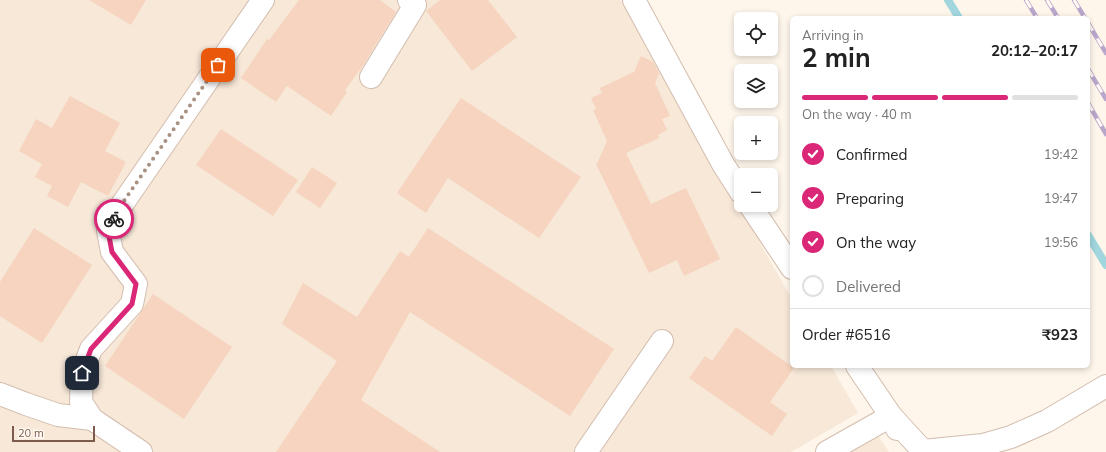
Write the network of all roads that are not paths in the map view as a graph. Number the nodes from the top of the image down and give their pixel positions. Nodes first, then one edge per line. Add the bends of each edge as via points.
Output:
1 (263, 0) edge
2 (634, 0) edge
3 (414, 2) edge
4 (371, 77) dead end
5 (734, 181) edge
6 (755, 212) edge
7 (790, 265) edge
8 (662, 341) dead end
9 (858, 368) edge
10 (1098, 391) edge
11 (0, 394) edge
12 (890, 416) junction
13 (92, 419) junction
14 (141, 452) edge
15 (586, 452) edge
16 (827, 452) edge
17 (910, 452) edge

1 - 13 street via 119,208 108,231 112,252 136,284 132,304 91,349 82,373 81,402
2 - 5 street
3 - 4 street
6 - 7 street
8 - 15 street
9 - 12 street
10 - 12 street via 1048,421 1011,437 983,445 923,451
11 - 13 street via 58,415
12 - 16 street
12 - 17 street
13 - 14 street

